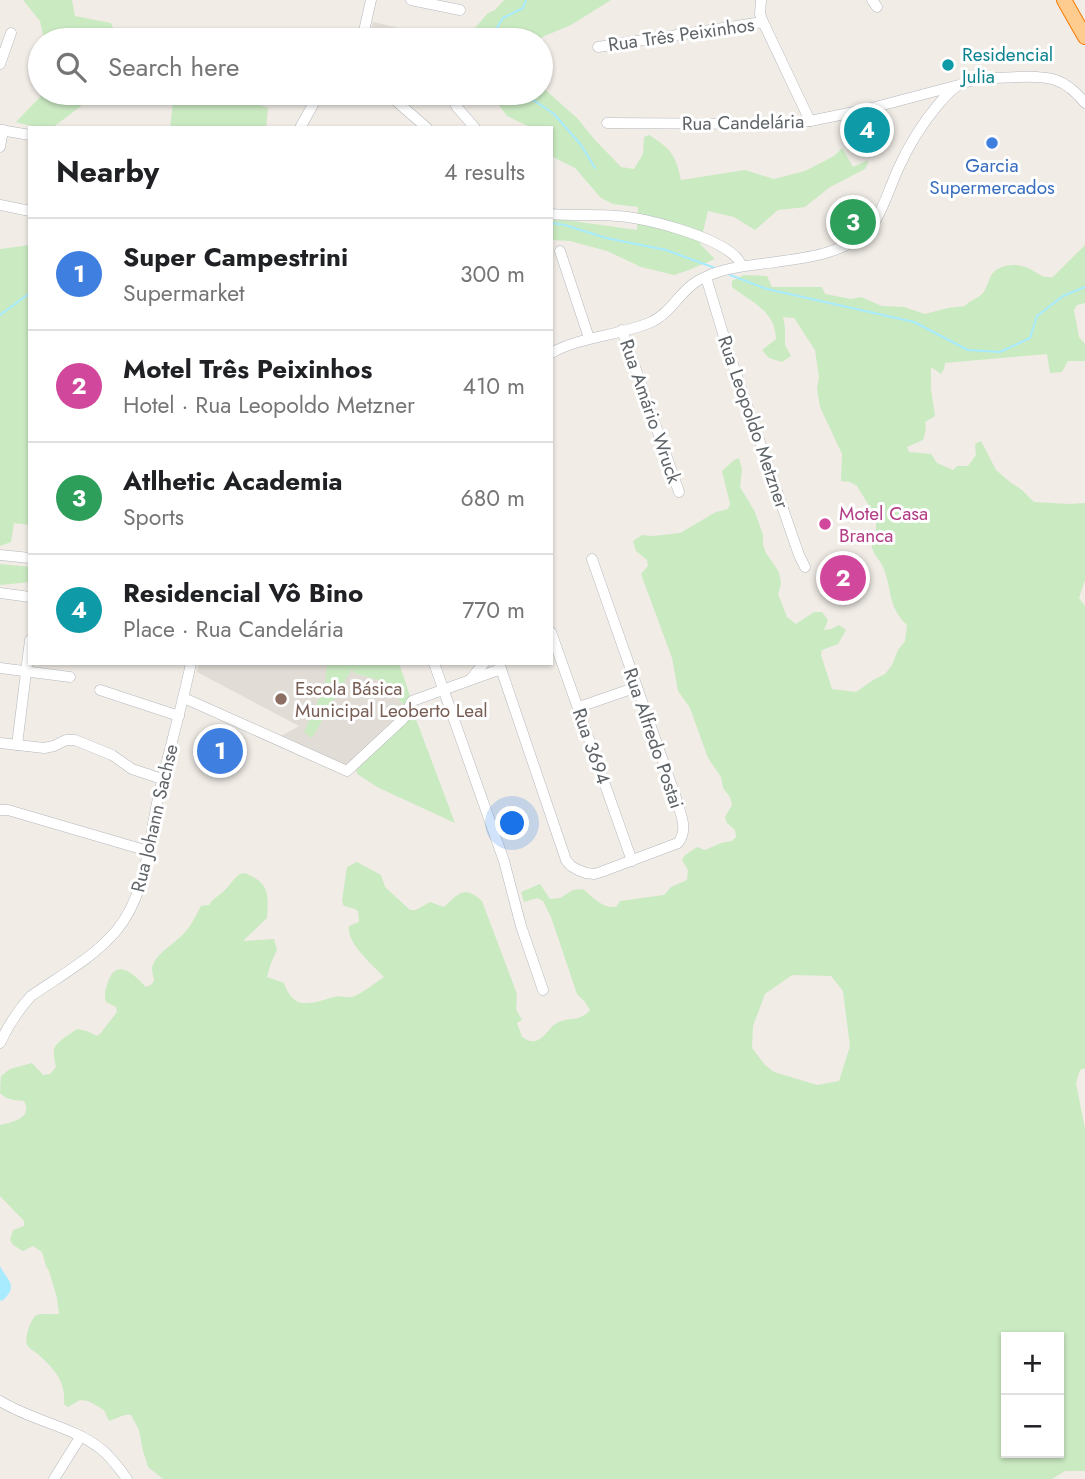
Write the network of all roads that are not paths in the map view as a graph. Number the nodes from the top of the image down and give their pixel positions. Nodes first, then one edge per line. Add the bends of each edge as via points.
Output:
1 (370, 0) edge
2 (411, 0) edge
3 (753, 0) edge
4 (761, 0) edge
5 (1064, 0) edge
6 (1070, 0) edge
7 (460, 10) dead end
8 (762, 18) junction
9 (1085, 19) edge
10 (364, 28) edge
11 (11, 33) dead end
12 (1085, 37) edge
13 (598, 47) dead end
14 (0, 64) edge
15 (958, 85) junction
16 (1085, 103) edge
17 (313, 105) edge
18 (401, 105) edge
19 (456, 106) dead end
20 (810, 121) junction
21 (607, 122) dead end
22 (301, 126) edge
23 (425, 126) edge
24 (473, 126) edge
25 (1, 130) edge
26 (28, 135) edge
27 (0, 147) edge
28 (0, 205) edge
29 (28, 211) edge
30 (553, 214) edge
31 (560, 251) dead end
32 (742, 266) junction
33 (706, 277) junction
34 (622, 330) junction
35 (589, 338) junction
36 (553, 352) edge
37 (679, 492) dead end
38 (0, 555) edge
39 (28, 558) edge
40 (592, 559) dead end
41 (805, 567) dead end
42 (0, 593) edge
43 (28, 597) edge
44 (553, 634) edge
45 (28, 655) edge
46 (191, 665) edge
47 (435, 665) edge
48 (482, 665) edge
49 (500, 666) edge
50 (0, 668) edge
51 (26, 671) junction
52 (70, 677) dead end
53 (470, 680) junction
54 (637, 687) junction
55 (442, 690) junction
56 (100, 691) dead end
57 (184, 698) junction
58 (579, 707) junction
59 (179, 716) junction
60 (0, 743) edge
61 (16, 745) junction
62 (162, 779) junction
63 (0, 810) edge
64 (148, 851) junction
65 (632, 860) junction
66 (543, 990) dead end
67 (0, 1043) edge
68 (0, 1401) edge
69 (81, 1436) junction
70 (54, 1479) edge
71 (127, 1479) edge

1 - 10 street
2 - 7 street
3 - 8 street
4 - 8 street
5 - 12 highway
6 - 9 highway
8 - 13 street, Rua Três Peixinhos
8 - 20 street
11 - 14 street
15 - 16 street, Rua Candelária via 1048,78 1069,86
15 - 20 street, Rua Candelária
15 - 32 street via 914,138 869,229 827,252
17 - 22 street
18 - 23 street
19 - 24 street
20 - 21 street, Rua Candelária
25 - 26 street
25 - 27 street
28 - 29 street
30 - 32 street via 618,216 664,225 721,247
31 - 35 street
32 - 33 street
33 - 34 street via 694,282 659,318
33 - 41 street, Rua Leopoldo Metzner
34 - 35 street
34 - 37 street, Rua Amário Wruck
35 - 36 street
38 - 39 street
40 - 54 street, Rua Alfredo Postai
42 - 43 street
44 - 58 street, Rua 3694
45 - 51 street
46 - 57 street, Rua Johann Sachse
47 - 55 street
48 - 53 street
49 - 53 street
49 - 65 street, Rua Alfredo Postai via 570,866 594,874
50 - 51 street
51 - 52 street
51 - 61 street
53 - 55 street
54 - 58 street
54 - 65 street, Rua Alfredo Postai via 684,830 678,843
55 - 57 street via 410,702 403,719 347,771
55 - 66 street via 504,861
56 - 59 street
57 - 59 street, Rua Johann Sachse
58 - 65 street, Rua 3694
59 - 62 street, Rua Johann Sachse
60 - 61 street
61 - 62 street via 44,748 75,740
62 - 64 street, Rua Johann Sachse
63 - 64 street
64 - 67 street, Rua Johann Sachse via 132,906 117,930 92,954 31,996
68 - 69 street
69 - 70 street
69 - 71 street via 111,1458

